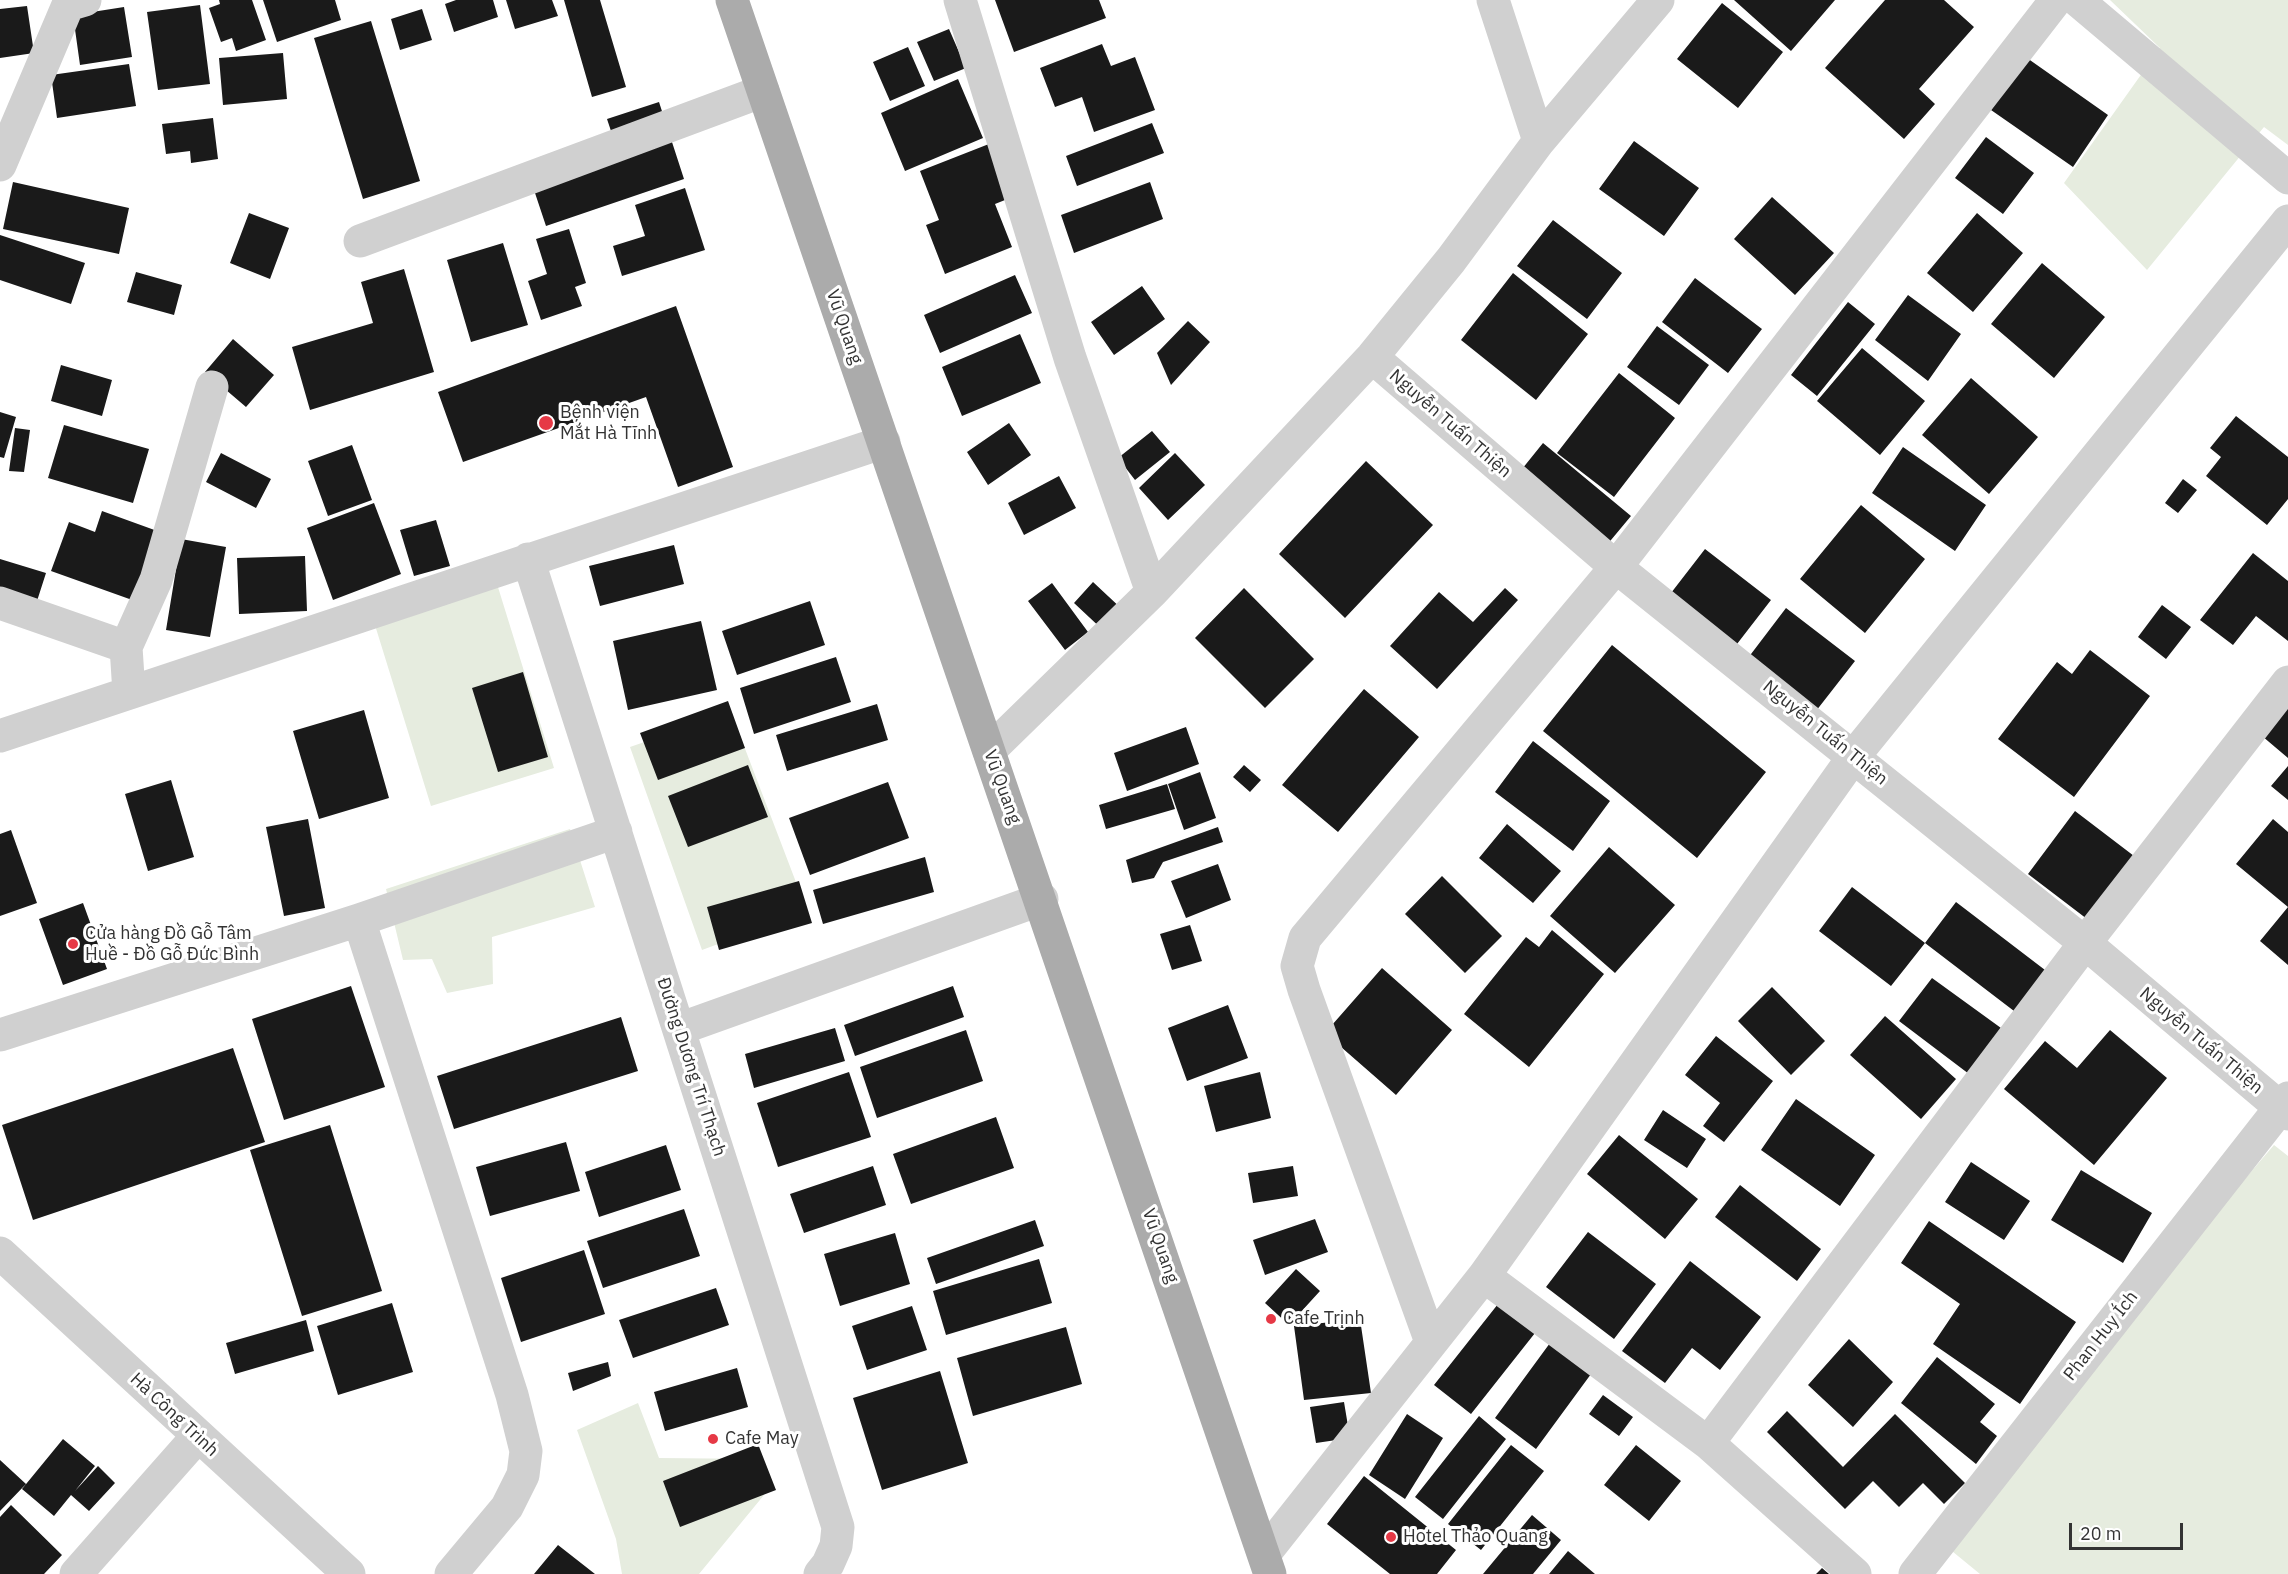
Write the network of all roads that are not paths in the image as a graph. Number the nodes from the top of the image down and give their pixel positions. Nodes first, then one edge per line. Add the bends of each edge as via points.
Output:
1 (85, 0) edge
2 (732, 0) edge
3 (960, 0) edge
4 (1493, 0) edge
5 (1658, 0) edge
6 (2056, 0) edge
7 (2077, 0) edge
8 (762, 92) junction
9 (1539, 141) junction
10 (0, 165) edge
11 (2288, 178) edge
12 (2288, 221) edge
13 (360, 241) dead end
14 (1372, 357) junction
15 (212, 387) dead end
16 (884, 442) junction
17 (528, 559) junction
18 (1616, 567) junction
19 (1152, 592) junction
20 (0, 603) edge
21 (126, 647) junction
22 (2288, 682) edge
23 (129, 693) junction
24 (0, 736) edge
25 (989, 751) junction
26 (1854, 756) junction
27 (616, 832) junction
28 (1042, 899) junction
29 (359, 920) junction
30 (2085, 943) junction
31 (679, 1029) junction
32 (0, 1035) edge
33 (2285, 1107) edge
34 (0, 1253) edge
35 (1484, 1276) junction
36 (1431, 1342) junction
37 (197, 1437) junction
38 (1707, 1443) junction
39 (1260, 1567) edge
40 (76, 1574) edge
41 (349, 1574) edge
42 (451, 1574) edge
43 (820, 1574) edge
44 (1292, 1574) edge
45 (1855, 1574) edge
46 (1915, 1574) edge

1 - 10 street via 68,5
2 - 8 main road, Vũ Quang
3 - 19 street via 1070,358
4 - 9 street
5 - 9 street
6 - 18 street
7 - 11 street
8 - 13 street
8 - 16 main road, Vũ Quang
9 - 14 street via 1451,260
12 - 26 street
14 - 18 street, Nguyễn Tuấn Thiện
14 - 19 street
15 - 21 street via 156,580
16 - 17 street
16 - 25 main road, Vũ Quang
17 - 23 street
17 - 27 street, Đường Dương Trí Thạch
18 - 26 street, Nguyễn Tuấn Thiện
18 - 36 street via 1305,938 1297,966
19 - 25 street
20 - 21 street
21 - 23 street
22 - 30 street
23 - 24 street
25 - 28 main road, Vũ Quang
26 - 30 street, Nguyễn Tuấn Thiện
26 - 35 street
27 - 29 street
27 - 31 street, Đường Dương Trí Thạch
28 - 31 street
28 - 39 main road, Vũ Quang
29 - 32 street
29 - 42 street via 515,1404 526,1451 523,1475 507,1507
30 - 33 street, Nguyễn Tuấn Thiện
30 - 38 street
31 - 43 street, Đường Dương Trí Thạch via 838,1527 836,1546
33 - 46 street, Phan Huy Ích
34 - 37 street, Hà Công Trình
35 - 36 street
35 - 38 street
36 - 39 street
37 - 40 street
37 - 41 street, Hà Công Trình
38 - 45 street
39 - 44 main road

